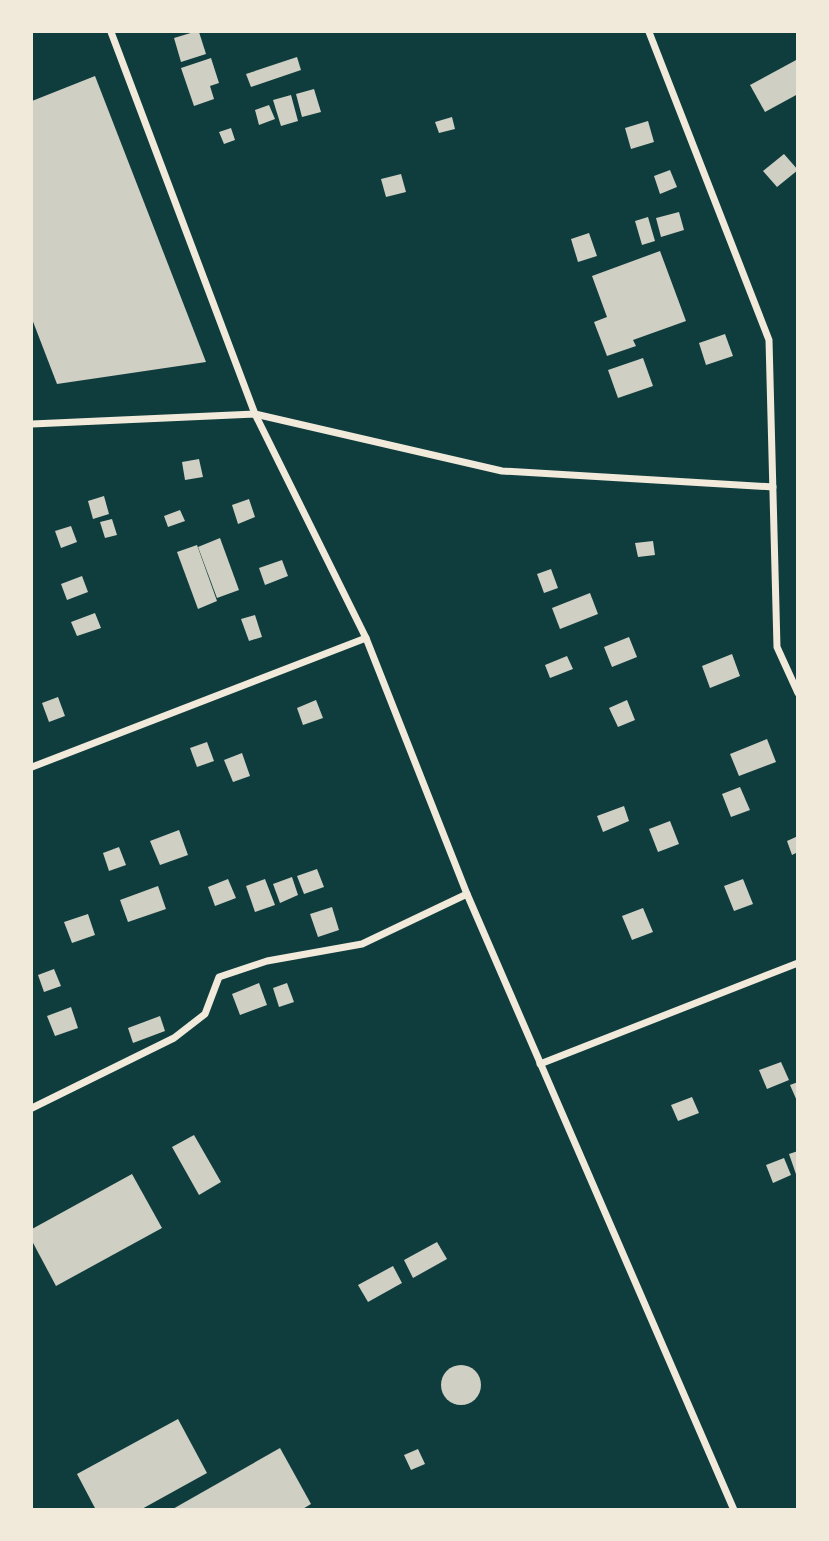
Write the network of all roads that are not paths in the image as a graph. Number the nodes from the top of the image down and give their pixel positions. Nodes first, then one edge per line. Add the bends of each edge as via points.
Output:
1 (111, 32) edge
2 (649, 32) edge
3 (256, 414) junction
4 (32, 424) edge
5 (773, 487) junction
6 (366, 638) junction
7 (797, 693) edge
8 (32, 767) edge
9 (467, 894) junction
10 (797, 963) edge
11 (540, 1064) junction
12 (32, 1108) edge
13 (734, 1510) edge

1 - 3 street
2 - 5 street via 769,340
3 - 4 street
3 - 5 street via 502,471
3 - 6 street
5 - 7 street via 777,647
6 - 8 street
6 - 9 street
9 - 11 street
9 - 12 street via 362,944 267,961 219,977 205,1014 174,1038
10 - 11 street
11 - 13 street

